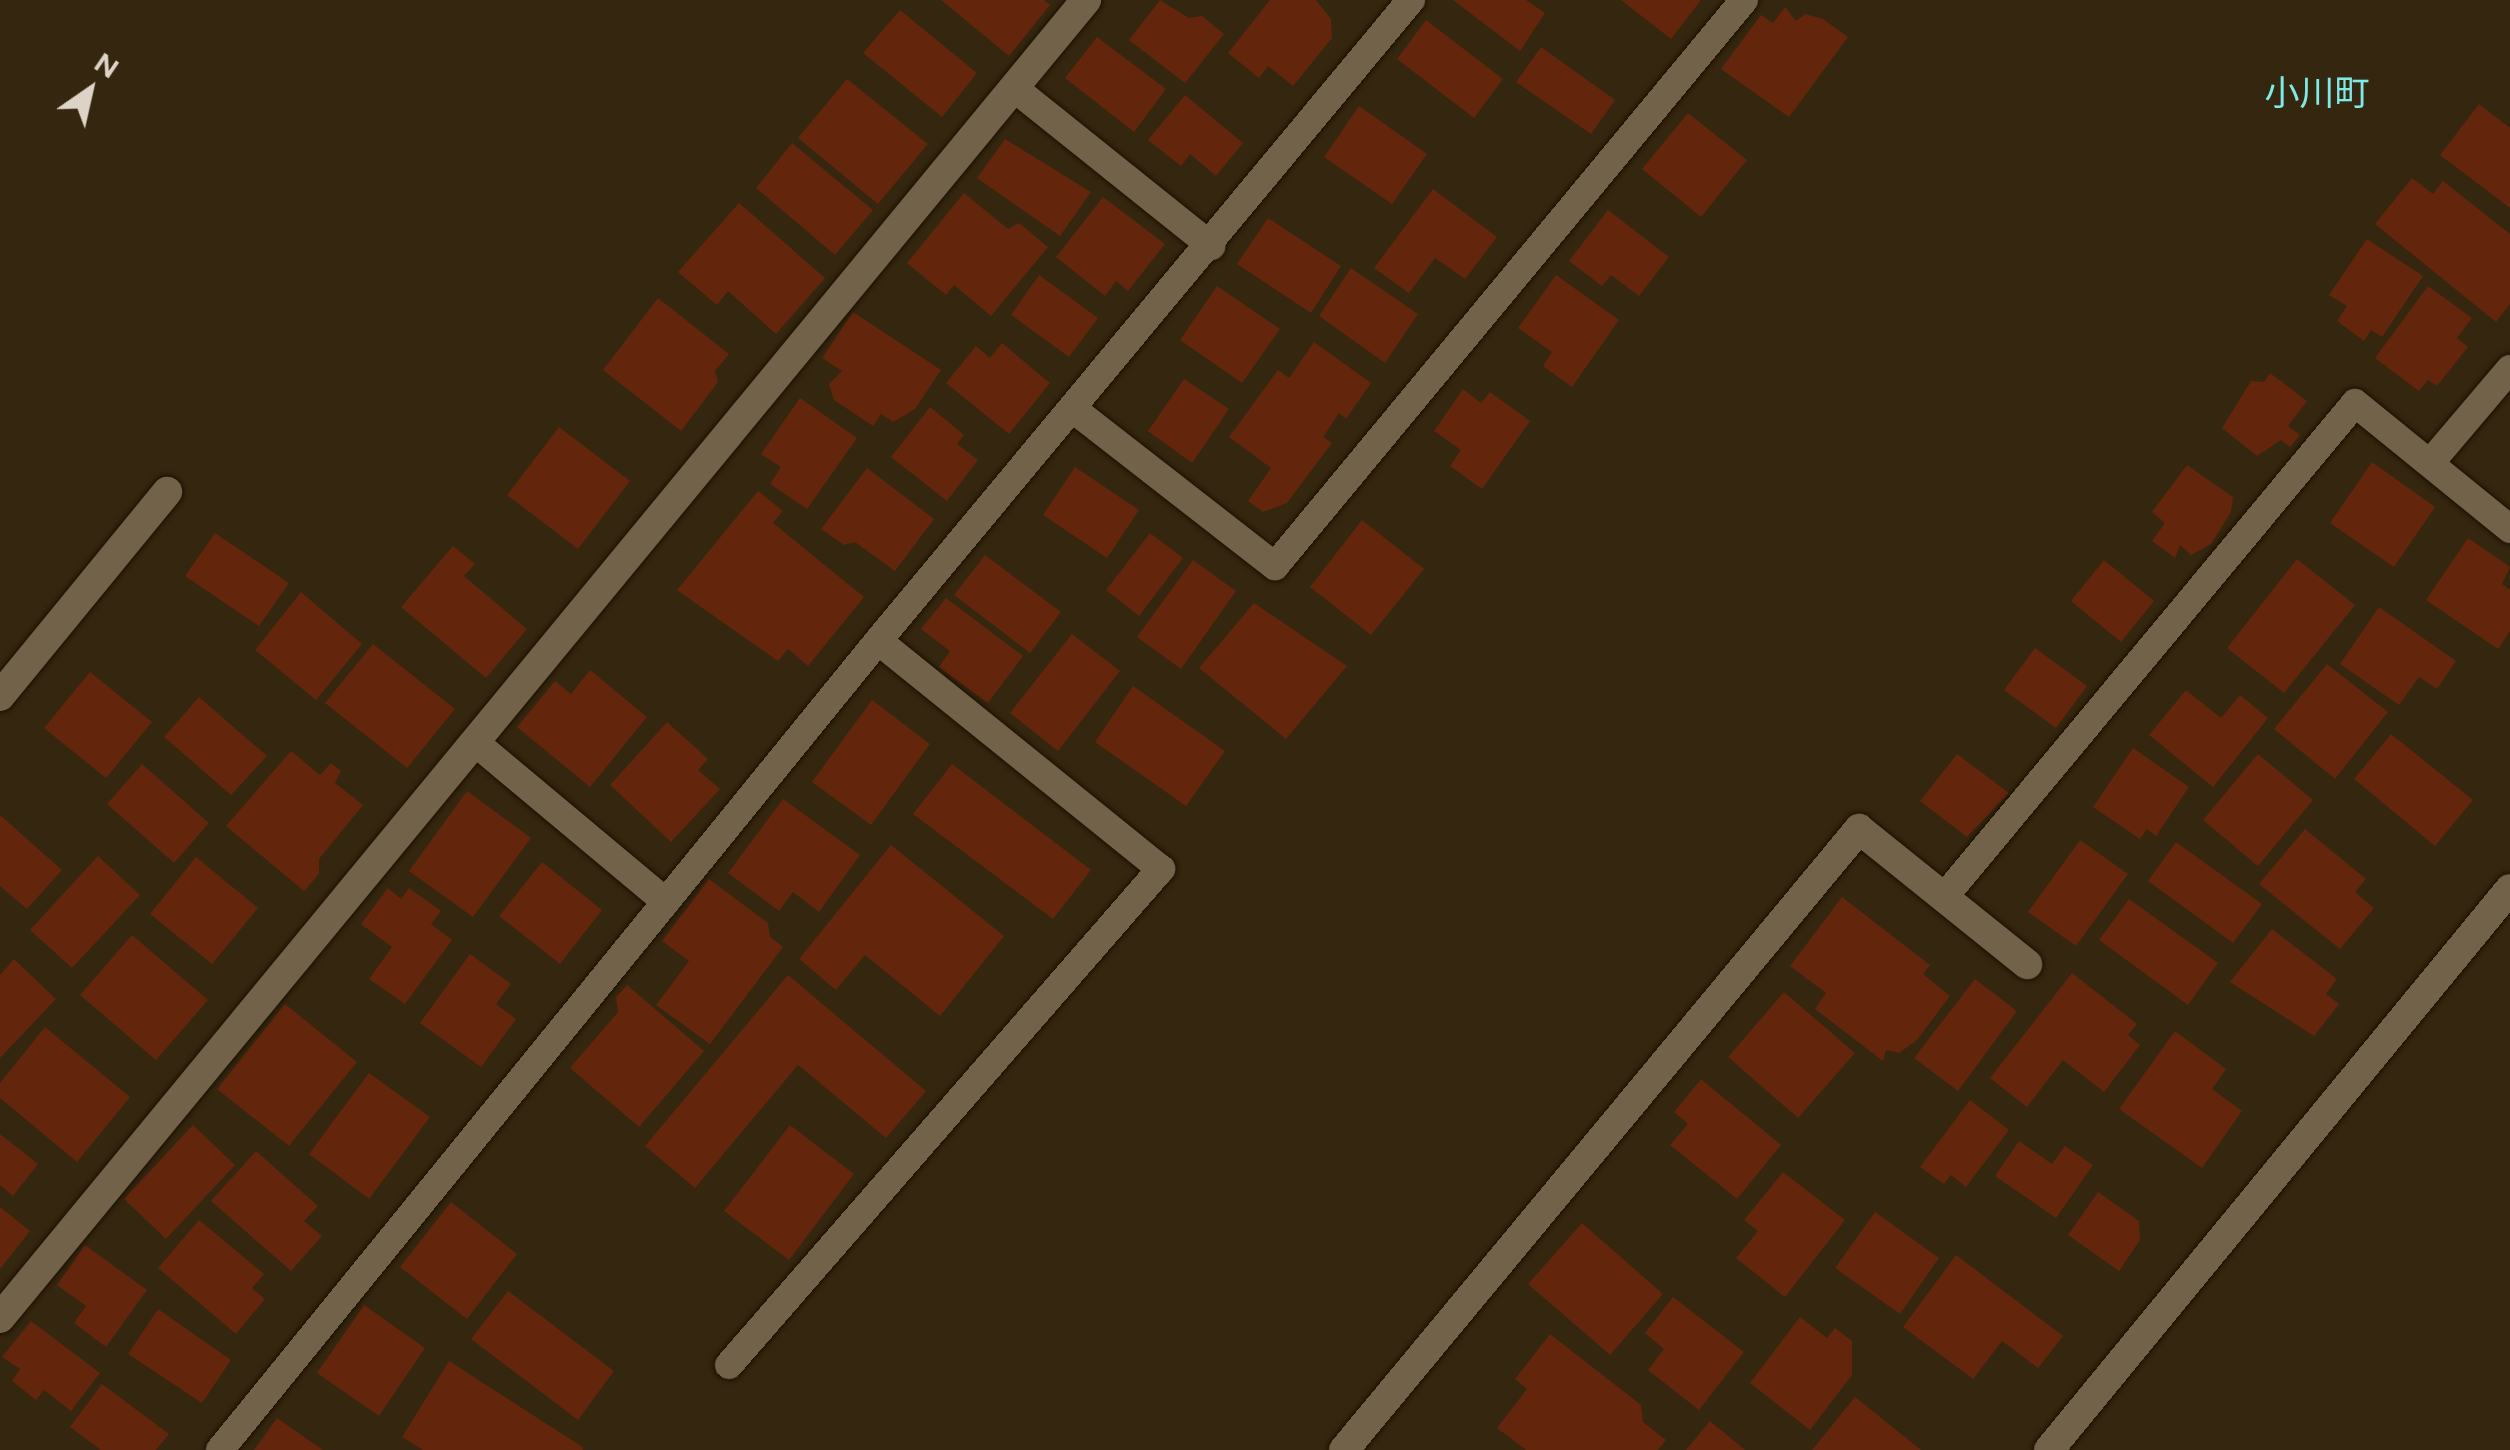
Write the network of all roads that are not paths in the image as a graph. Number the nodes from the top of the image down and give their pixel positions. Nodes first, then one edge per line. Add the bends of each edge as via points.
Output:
1 (1086, 0) edge
2 (1744, 0) edge
3 (1394, 6) edge
4 (1014, 88) junction
5 (1212, 246) junction
6 (2510, 369) edge
7 (1073, 410) junction
8 (2432, 462) junction
9 (166, 492) dead end
10 (2510, 528) edge
11 (878, 641) junction
12 (0, 696) edge
13 (477, 744) junction
14 (2510, 889) edge
15 (1945, 896) junction
16 (666, 902) junction
17 (2026, 964) dead end
18 (0, 1318) edge
19 (729, 1366) dead end
20 (220, 1450) edge
21 (1344, 1450) edge
22 (2048, 1450) edge

1 - 4 street
2 - 7 lane via 1275,566
3 - 5 lane
4 - 5 lane
4 - 13 street
5 - 7 lane
6 - 8 lane
7 - 11 lane
8 - 10 lane
8 - 15 lane via 2355,404
9 - 12 street
11 - 16 lane
11 - 19 lane via 1161,870
13 - 16 lane
13 - 18 street
14 - 22 street
15 - 17 street
15 - 21 street via 1859,830
16 - 20 lane

